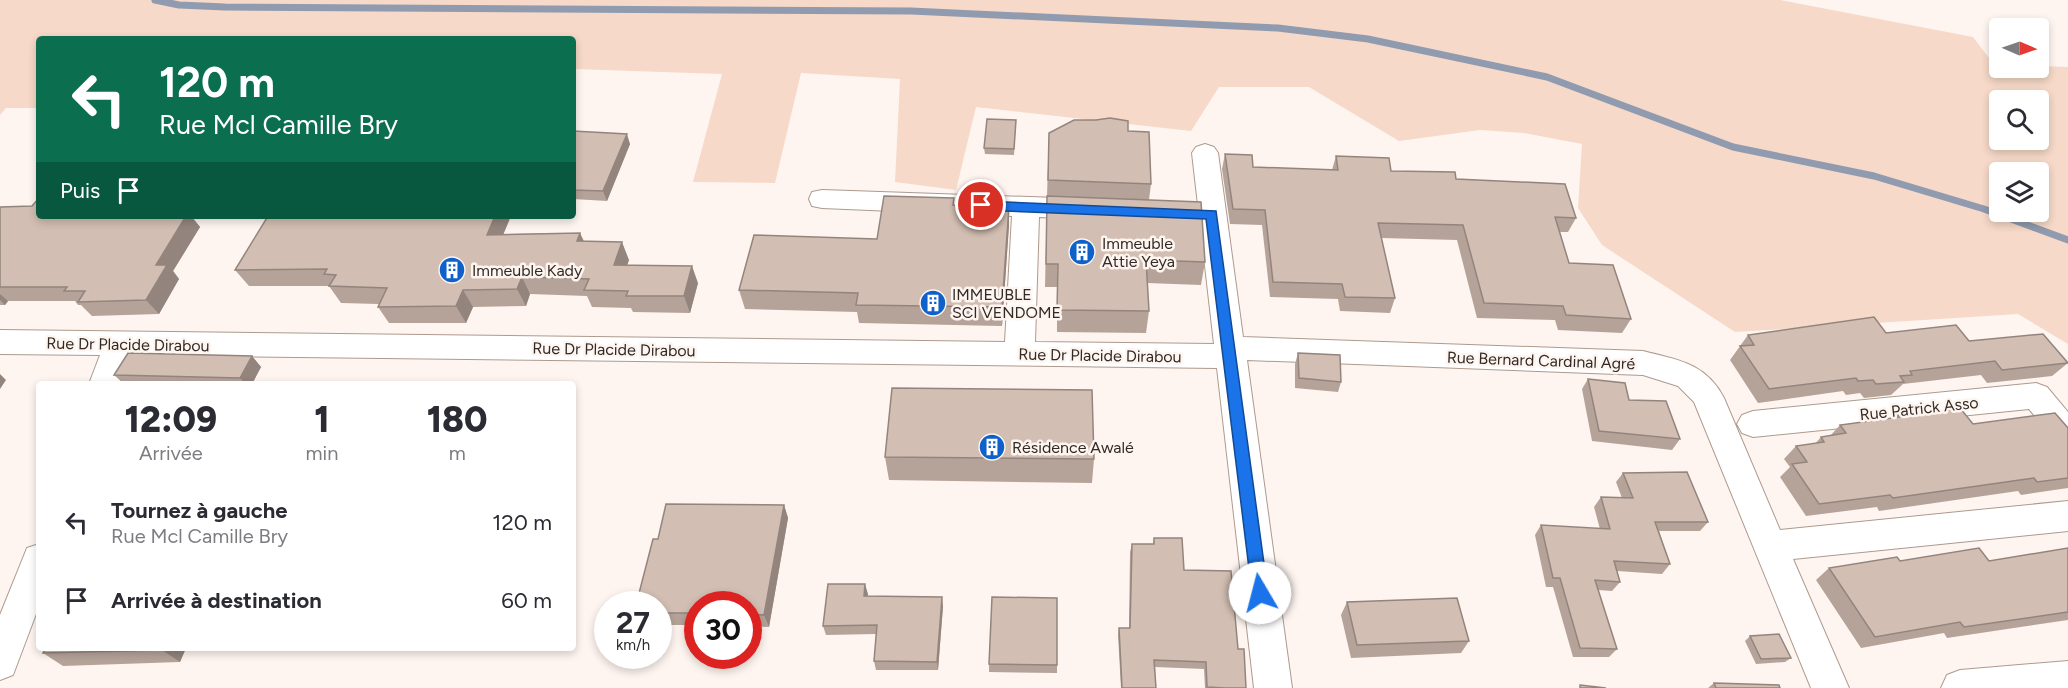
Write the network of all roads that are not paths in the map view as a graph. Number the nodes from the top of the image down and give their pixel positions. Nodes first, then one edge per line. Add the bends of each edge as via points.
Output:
1 (1205, 153) dead end
2 (822, 199) dead end
3 (1026, 207) junction
4 (1107, 210) edge
5 (0, 342) edge
6 (119, 344) junction
7 (1228, 352) junction
8 (1019, 354) junction
9 (105, 381) edge
10 (1753, 424) dead end
11 (2068, 434) edge
12 (2068, 516) edge
13 (1772, 546) junction
14 (36, 567) edge
15 (0, 663) edge
16 (2068, 679) edge
17 (1273, 688) edge
18 (1830, 688) edge
19 (1960, 688) edge

1 - 7 street via 1200,214
2 - 3 street
3 - 4 street
3 - 8 street
5 - 6 street, Rue Dr Placide Dirabou
6 - 8 street, Rue Dr Placide Dirabou
6 - 9 street
7 - 8 street, Rue Dr Placide Dirabou
7 - 13 street, Rue Bernard Cardinal Agré via 1643,363 1672,371 1703,388
7 - 17 street
10 - 11 street, Rue Patrick Asso via 2036,396
12 - 13 street
13 - 18 street, Rue Bernard Cardinal Agré
14 - 15 street
16 - 19 street

